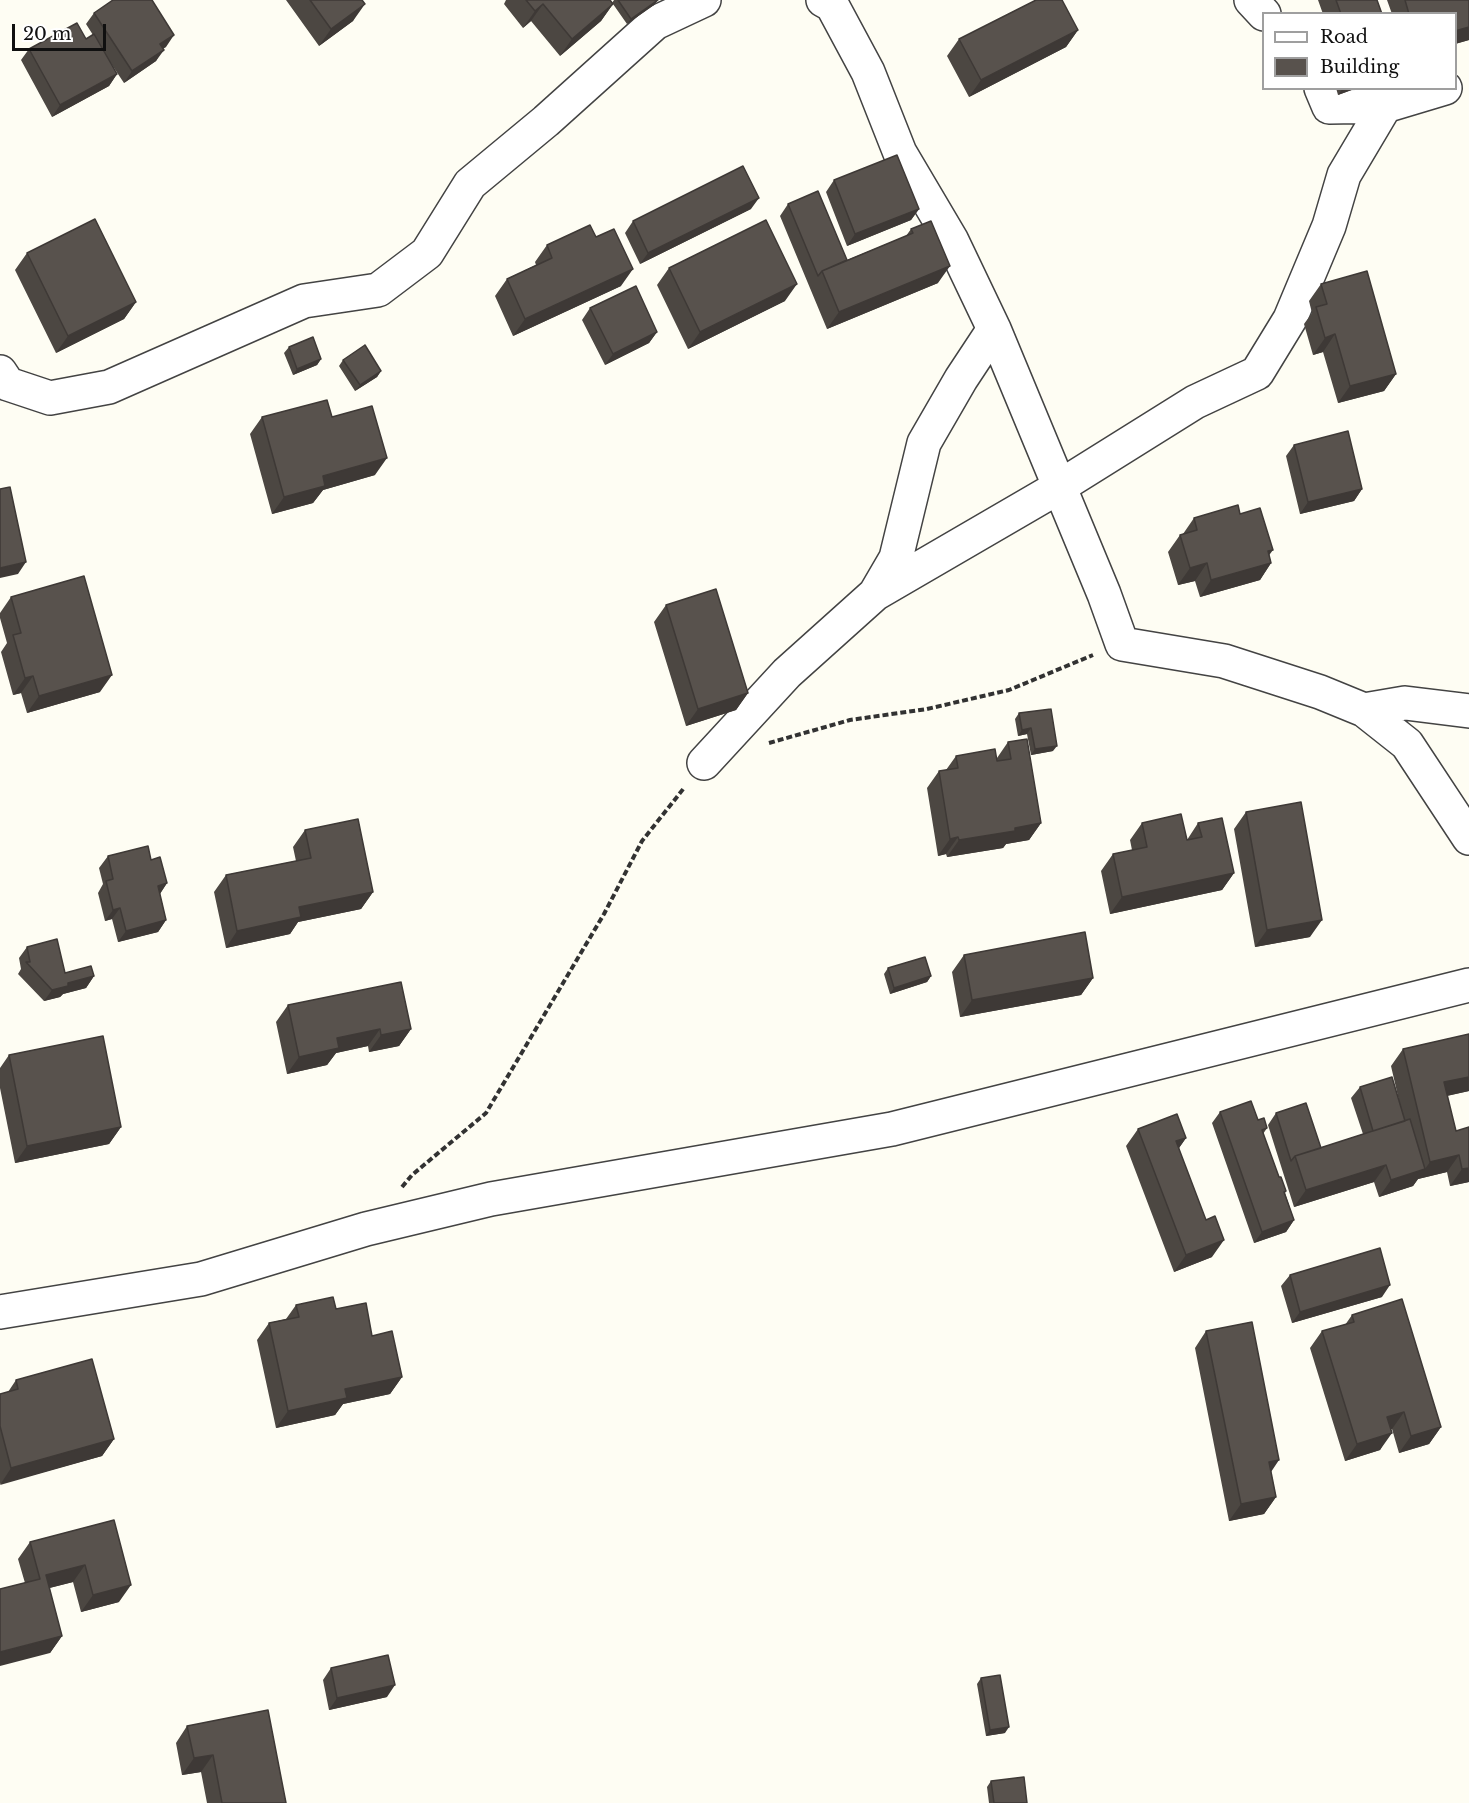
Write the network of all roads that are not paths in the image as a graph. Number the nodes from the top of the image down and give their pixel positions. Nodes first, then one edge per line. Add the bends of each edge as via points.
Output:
1 (704, 0) edge
2 (1251, 0) edge
3 (830, 2) edge
4 (1262, 13) edge
5 (1322, 90) edge
6 (1439, 90) edge
7 (1385, 106) junction
8 (994, 328) junction
9 (0, 372) edge
10 (1059, 487) junction
11 (875, 594) junction
12 (1364, 710) junction
13 (1469, 711) edge
14 (704, 763) road end
15 (1469, 838) edge
16 (1469, 985) edge
17 (0, 1312) edge

1 - 9 street via 655,23 470,184 428,253 378,290 304,301 109,387 50,398 8,384
2 - 4 street
3 - 8 street via 868,72 900,153 952,242
5 - 7 street via 1329,107
6 - 7 street
7 - 10 street via 1344,175 1329,226 1290,319 1257,373 1195,402
8 - 10 street
8 - 11 street via 924,443 896,558
10 - 11 street
10 - 12 street via 1122,644 1224,661
11 - 14 street via 787,673
12 - 13 street via 1405,703
12 - 15 street via 1407,744
16 - 17 street via 892,1129 491,1199 366,1229 201,1279

